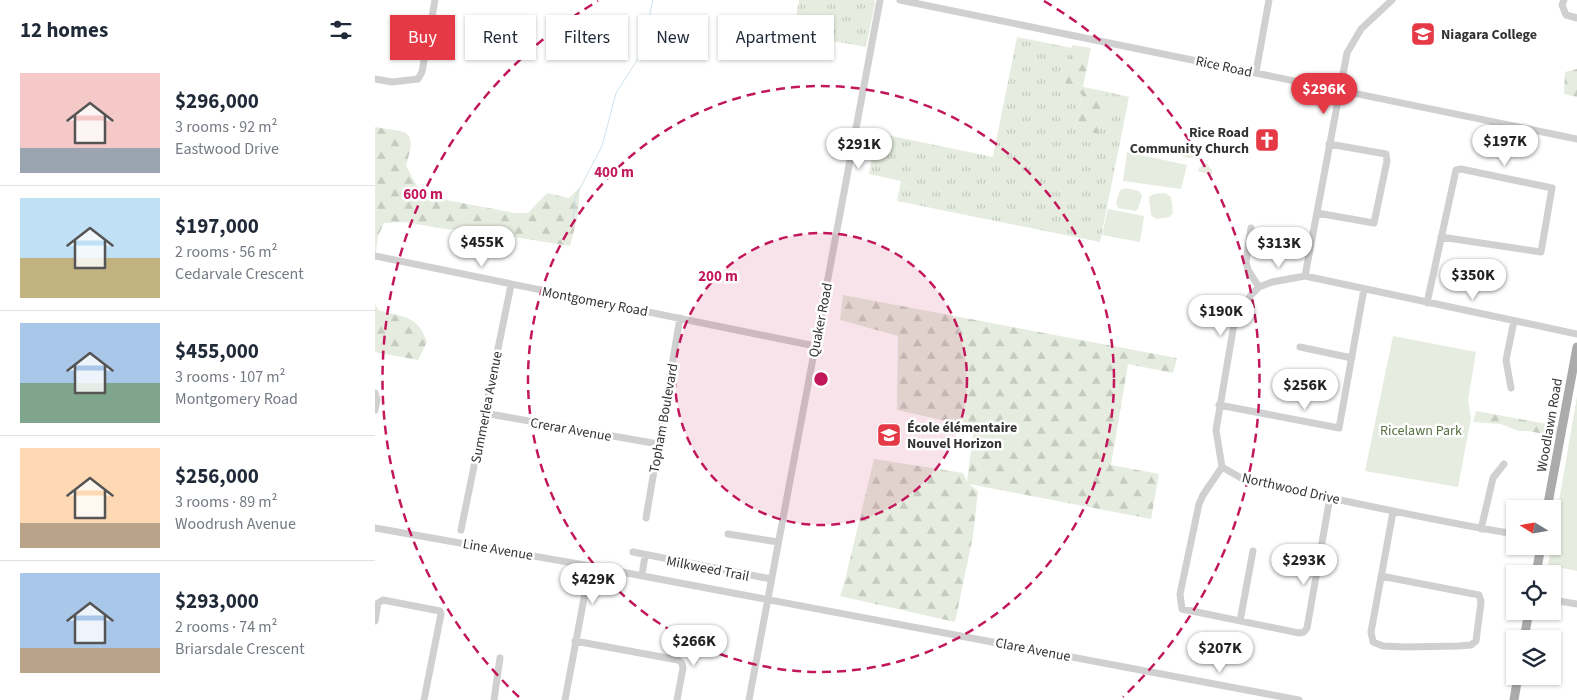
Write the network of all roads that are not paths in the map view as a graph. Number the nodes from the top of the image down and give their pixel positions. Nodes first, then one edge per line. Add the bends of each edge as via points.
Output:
1 (435, 0) edge
2 (880, 0) edge
3 (900, 0) edge
4 (1269, 0) edge
5 (1392, 0) edge
6 (1564, 0) edge
7 (1577, 18) edge
8 (1256, 72) junction
9 (375, 79) edge
10 (1340, 90) junction
11 (1577, 140) edge
12 (1329, 144) junction
13 (1317, 213) junction
14 (1251, 228) dead end
15 (1441, 237) junction
16 (375, 256) edge
17 (1305, 276) junction
18 (511, 285) junction
19 (1259, 287) junction
20 (1363, 289) junction
21 (1427, 303) junction
22 (680, 318) junction
23 (1514, 321) junction
24 (1577, 334) edge
25 (815, 346) junction
26 (1300, 347) dead end
27 (1577, 347) edge
28 (1352, 358) junction
29 (1511, 388) dead end
30 (375, 393) edge
31 (1219, 405) junction
32 (375, 410) edge
33 (484, 413) junction
34 (658, 444) junction
35 (1504, 464) dead end
36 (1223, 467) junction
37 (1330, 497) junction
38 (1549, 500) edge
39 (1393, 512) junction
40 (646, 518) dead end
41 (375, 528) edge
42 (1481, 529) junction
43 (461, 530) dead end
44 (1506, 533) edge
45 (729, 534) dead end
46 (778, 542) junction
47 (1253, 551) dead end
48 (633, 552) dead end
49 (645, 556) junction
50 (590, 566) junction
51 (643, 576) junction
52 (1381, 576) junction
53 (771, 579) junction
54 (768, 599) junction
55 (1561, 601) edge
56 (1577, 604) edge
57 (375, 621) edge
58 (1240, 621) junction
59 (575, 641) junction
60 (501, 658) dead end
61 (1516, 685) edge
62 (424, 700) edge
63 (494, 700) edge
64 (565, 700) edge
65 (677, 700) edge
66 (749, 700) edge
67 (1299, 700) edge
68 (1514, 700) edge

1 - 9 street via 418,80 392,82
2 - 25 street, Quaker Road
3 - 8 street, Rice Road
4 - 8 street
5 - 10 street via 1355,36 1347,53
6 - 7 street via 1562,5 1566,15
8 - 10 street, Rice Road
10 - 11 street, Rice Road
10 - 12 street
12 - 13 street
12 - 13 street via 1386,154 1387,161 1374,223
13 - 17 street
14 - 19 street via 1246,262
15 - 15 street via 1541,252 1552,188 1461,168 1456,170
15 - 21 street
16 - 18 street, Montgomery Road
17 - 19 street
17 - 20 street
18 - 22 street, Montgomery Road
18 - 33 street, Summerlea Avenue
19 - 31 street via 1235,318
20 - 21 street
20 - 28 street
21 - 23 street
22 - 25 street, Montgomery Road
22 - 34 street, Topham Boulevard
23 - 24 street
23 - 29 street via 1505,360
25 - 46 street, Quaker Road
26 - 28 street
27 - 38 main road, Woodlawn Road
28 - 31 street via 1339,428
30 - 32 street
31 - 36 street via 1216,430
33 - 34 street, Crerar Avenue
33 - 43 street, Summerlea Avenue
34 - 40 street, Topham Boulevard
35 - 42 street via 1493,478
36 - 37 street, Northwood Drive via 1253,482
36 - 58 street via 1199,504 1180,603 1182,609
37 - 39 street, Northwood Drive
37 - 58 street via 1307,628 1299,633
39 - 42 street, Northwood Drive
39 - 52 street
41 - 50 street, Line Avenue
42 - 44 street, Northwood Drive
45 - 46 street
46 - 53 street, Quaker Road
47 - 58 street
48 - 49 street, Milkweed Trail
49 - 51 street
49 - 53 street, Milkweed Trail
50 - 51 street, Line Avenue
50 - 59 street
51 - 54 street, Line Avenue
52 - 52 street via 1371,632 1371,638 1377,644 1458,646 1471,645 1476,641 1479,595
53 - 54 street, Quaker Road
54 - 66 street, Quaker Road
54 - 67 street, Clare Avenue
55 - 56 street
57 - 62 street via 378,603 383,600 440,611
59 - 64 street
59 - 65 street via 678,660 683,668
60 - 63 street
61 - 68 main road

